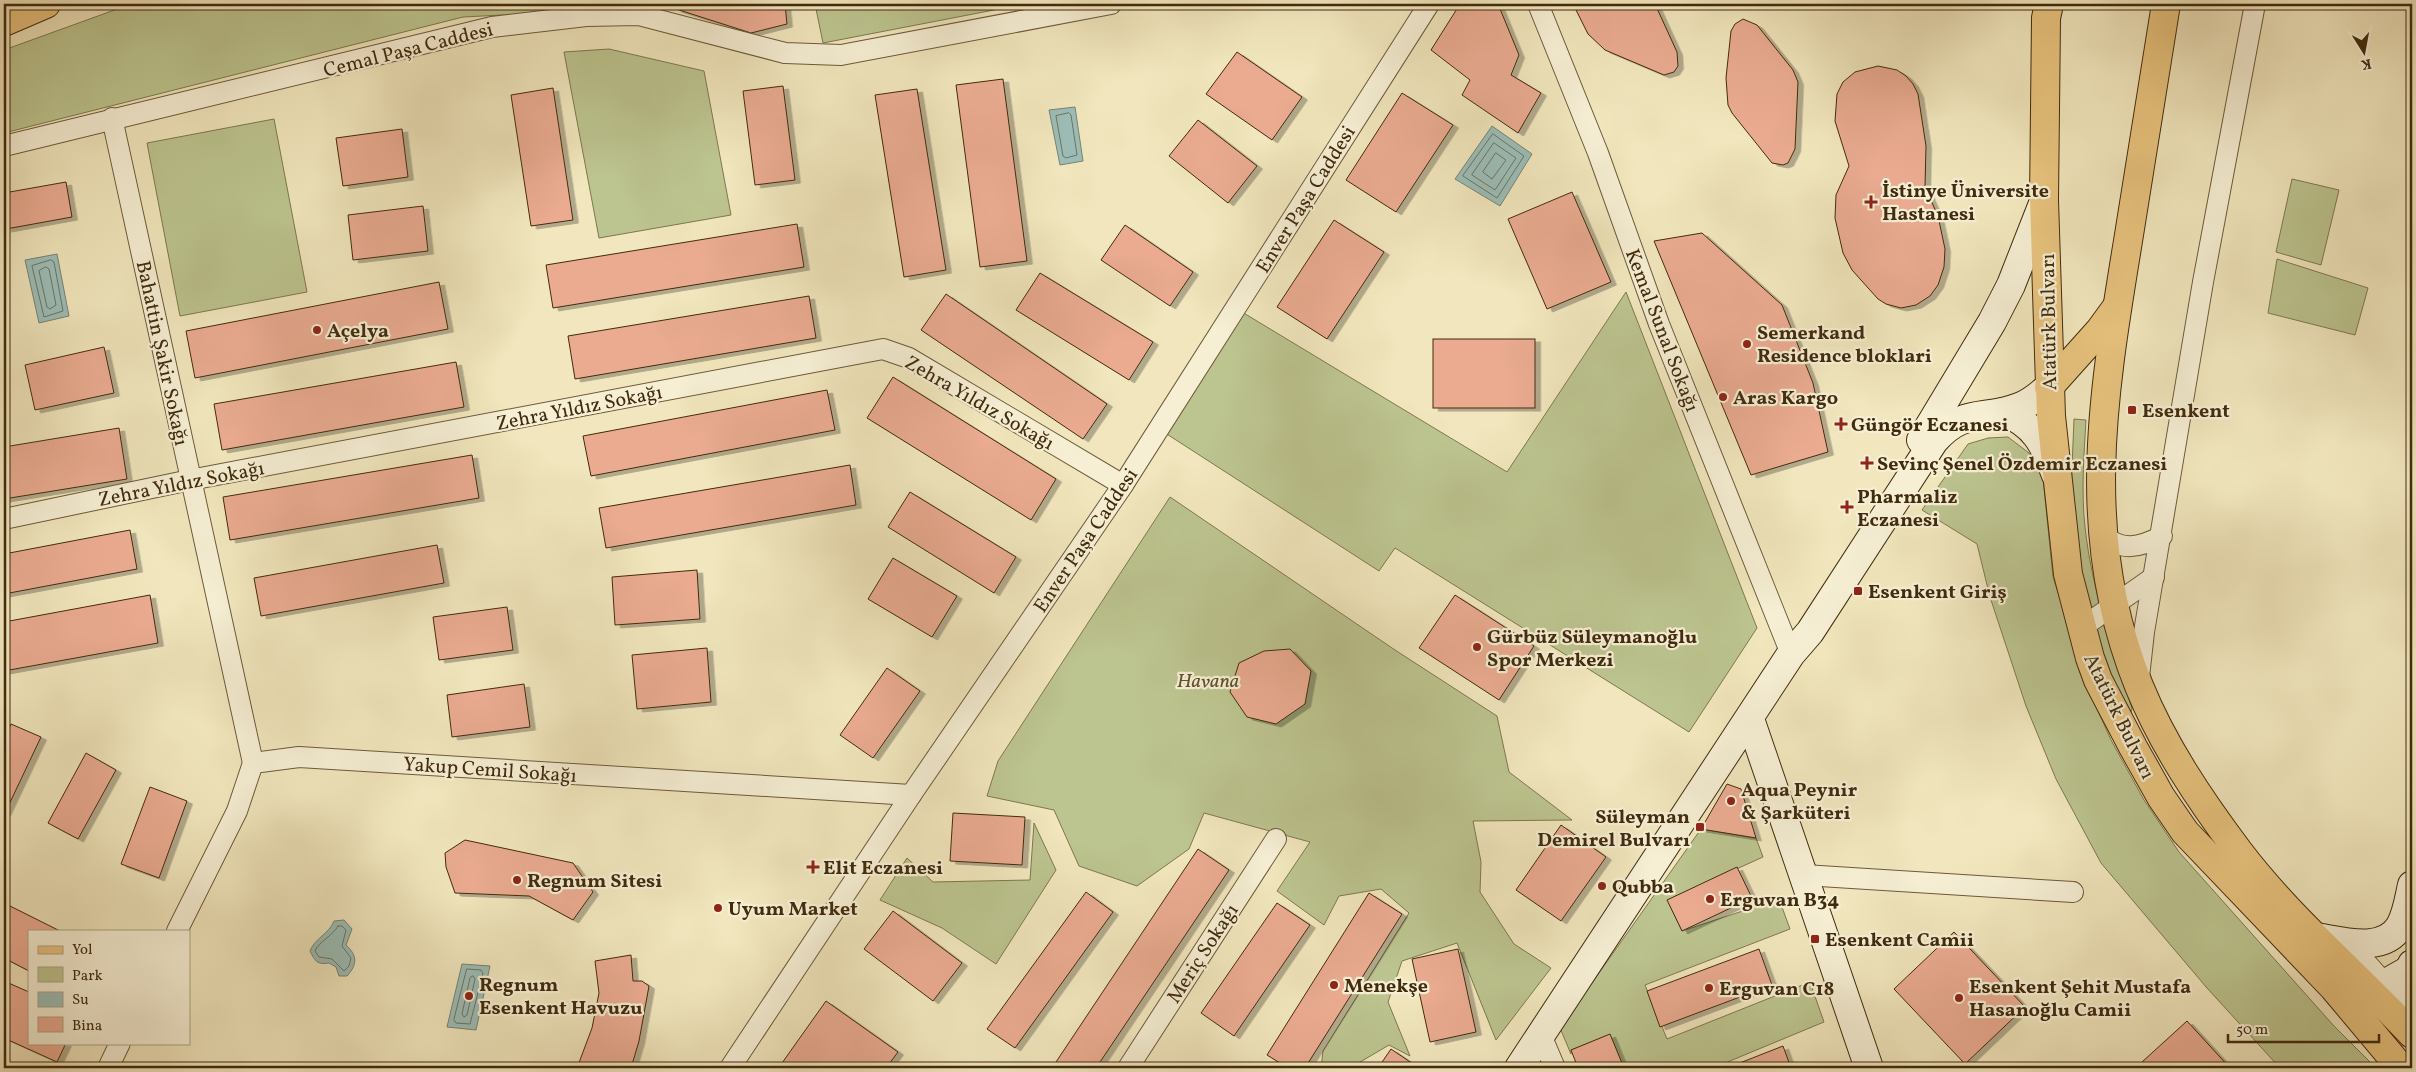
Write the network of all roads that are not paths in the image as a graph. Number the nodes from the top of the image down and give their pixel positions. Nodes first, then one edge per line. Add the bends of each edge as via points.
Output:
1 (46, 4) edge
2 (1111, 4) edge
3 (1429, 4) edge
4 (1538, 4) edge
5 (2166, 4) edge
6 (2255, 4) edge
7 (2047, 9) edge
8 (4, 22) edge
9 (112, 118) junction
10 (4, 146) edge
11 (2044, 200) junction
12 (2117, 307) junction
13 (2049, 387) junction
14 (2002, 412) junction
15 (2056, 475) junction
16 (190, 480) junction
17 (1123, 485) junction
18 (4, 519) edge
19 (2102, 532) junction
20 (2162, 536) junction
21 (2154, 577) junction
22 (2114, 604) junction
23 (2080, 628) junction
24 (1791, 654) junction
25 (2138, 684) junction
26 (1750, 719) junction
27 (253, 764) junction
28 (911, 795) junction
29 (1276, 839) dead end
30 (1804, 875) junction
31 (2412, 885) edge
32 (2073, 892) dead end
33 (178, 930) edge
34 (2316, 937) junction
35 (2360, 943) junction
36 (2411, 967) edge
37 (2334, 988) junction
38 (2378, 988) junction
39 (2410, 1010) edge
40 (1541, 1034) junction
41 (2412, 1034) edge
42 (120, 1044) edge
43 (108, 1068) edge
44 (730, 1068) edge
45 (1128, 1068) edge
46 (1519, 1068) edge
47 (1555, 1068) edge
48 (1869, 1068) edge
49 (2401, 1068) edge

1 - 8 main road
2 - 9 street, Cemal Paşa Caddesi via 841,55 785,53 639,15 586,16 492,27 278,81
3 - 17 street, Enver Paşa Caddesi
4 - 24 street, Kemal Sunal Sokağı via 1598,153 1659,324
5 - 12 main road, Atatürk Bulvarı
6 - 20 street via 2203,282
7 - 11 main road, Atatürk Bulvarı
9 - 10 street, Cemal Paşa Caddesi
9 - 16 street, Bahattin Şakir Sokağı
11 - 13 main road, Atatürk Bulvarı
11 - 24 main road via 2027,248 1972,358 1802,629
12 - 13 main road
12 - 19 main road, Atatürk Bulvarı via 2100,446
13 - 14 main road via 2028,403
13 - 15 main road, Atatürk Bulvarı
14 - 15 main road via 2031,428 2049,456
14 - 24 main road via 1960,419 1934,441 1810,632
15 - 23 main road, Atatürk Bulvarı via 2067,567
16 - 17 street, Zehra Yıldız Sokağı via 883,350 909,358
16 - 18 street, Zehra Yıldız Sokağı
16 - 27 street, Bahattin Şakir Sokağı
17 - 28 street, Enver Paşa Caddesi
19 - 20 street via 2113,542 2131,546
19 - 22 main road, Atatürk Bulvarı
20 - 21 street
21 - 22 street
21 - 25 street
22 - 23 street
22 - 25 main road, Atatürk Bulvarı
23 - 37 main road, Atatürk Bulvarı via 2098,680 2161,797 2184,832
24 - 26 main road
25 - 34 main road, Atatürk Bulvarı via 2164,738 2208,809 2266,884
26 - 30 main road
26 - 40 main road
27 - 28 street, Yakup Cemil Sokağı via 300,757
27 - 33 street via 237,811
28 - 44 street, Enver Paşa Caddesi
29 - 45 street, Meriç Sokağı
30 - 32 street
30 - 48 main road
31 - 35 main road via 2402,922 2393,934 2381,941
34 - 35 main road
34 - 38 main road, Atatürk Bulvarı
35 - 38 street via 2362,958
36 - 38 main road
36 - 39 main road
37 - 38 main road via 2350,994
37 - 49 main road, Atatürk Bulvarı
38 - 39 street
38 - 41 main road, Atatürk Bulvarı
40 - 46 main road
40 - 47 street
42 - 43 street

